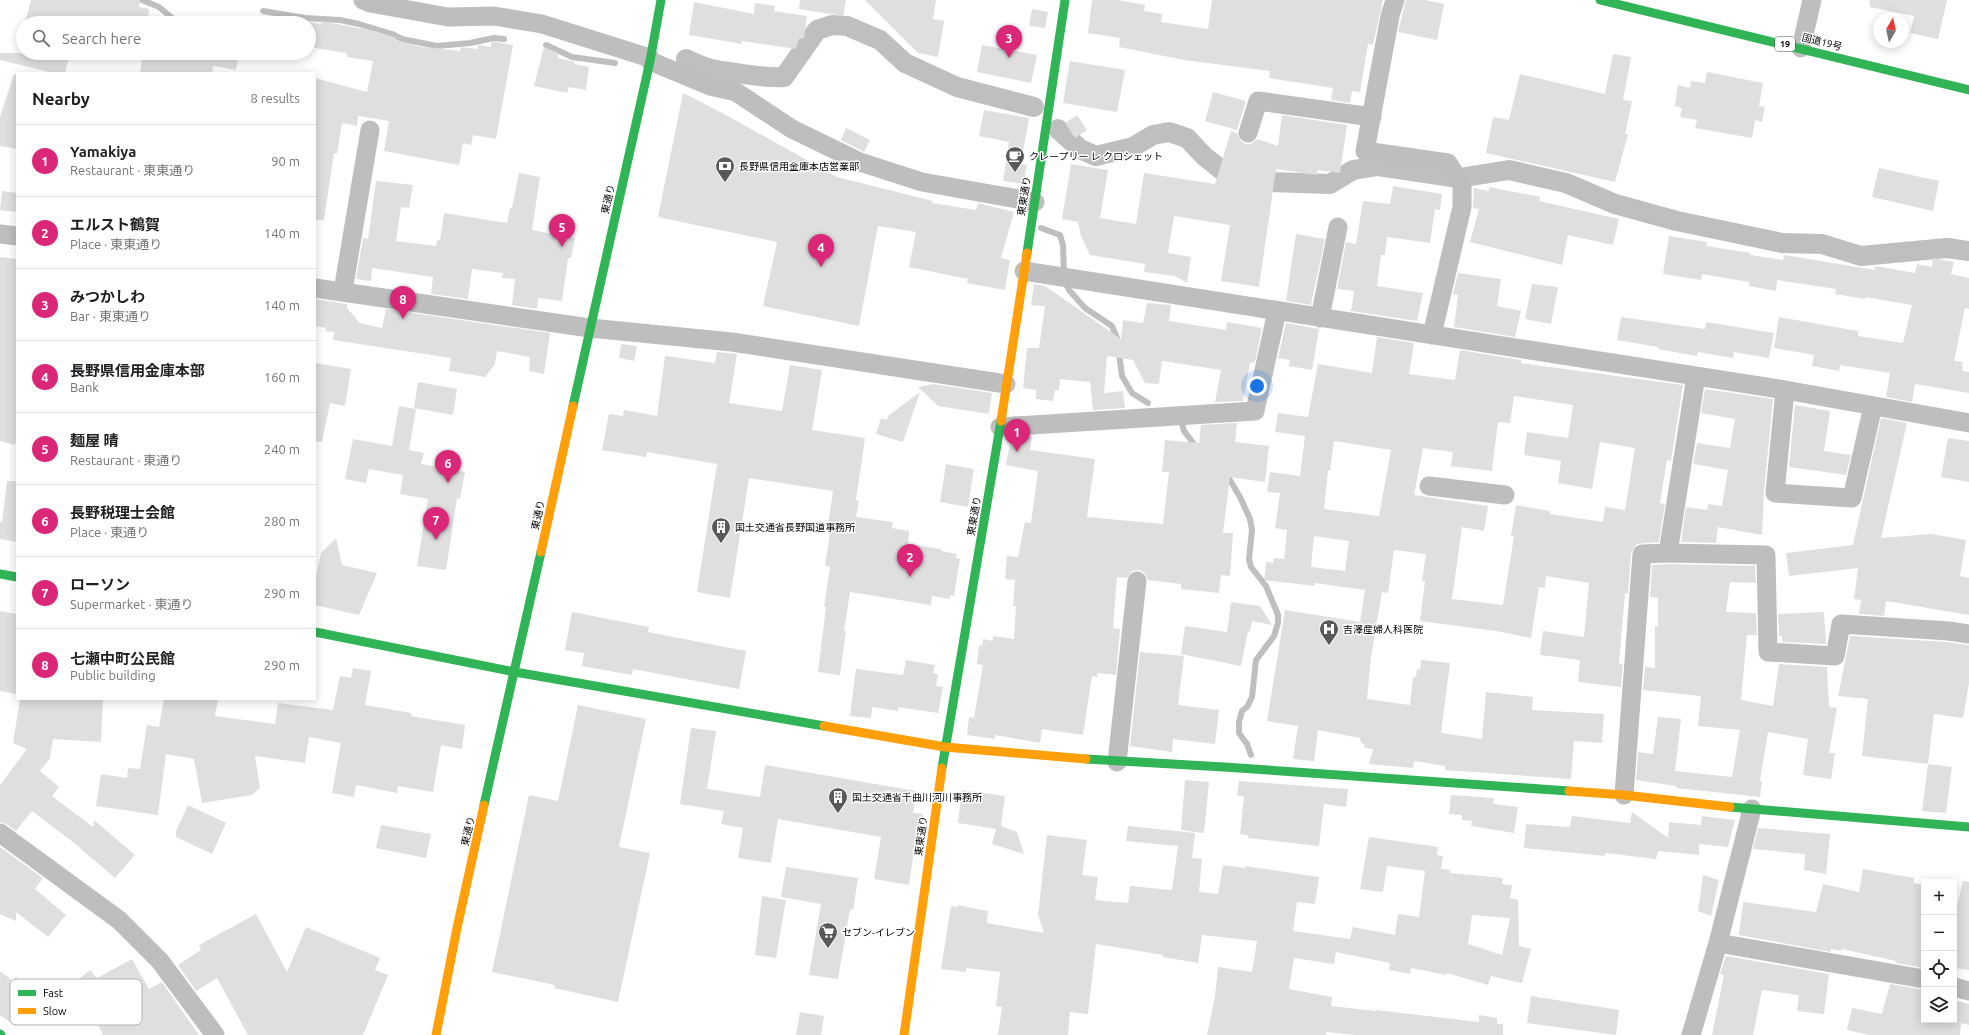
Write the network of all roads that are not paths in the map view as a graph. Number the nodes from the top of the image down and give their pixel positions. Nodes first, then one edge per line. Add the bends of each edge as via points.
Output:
1 (363, 0) edge
2 (661, 0) edge
3 (1065, 0) edge
4 (1395, 0) edge
5 (1600, 0) edge
6 (1812, 0) edge
7 (1635, 4) edge
8 (1801, 48) junction
9 (650, 59) junction
10 (1969, 90) edge
11 (1372, 117) junction
12 (370, 130) dead end
13 (1248, 133) dead end
14 (1035, 202) junction
15 (1338, 227) dead end
16 (0, 234) edge
17 (16, 236) edge
18 (1024, 271) junction
19 (316, 288) edge
20 (343, 291) junction
21 (1277, 311) junction
22 (1320, 318) junction
23 (590, 328) junction
24 (1432, 335) junction
25 (1696, 376) junction
26 (1006, 384) junction
27 (1785, 390) junction
28 (1873, 406) junction
29 (1969, 423) edge
30 (1000, 427) junction
31 (1429, 486) dead end
32 (1505, 495) dead end
33 (1668, 553) junction
34 (0, 574) edge
35 (16, 577) edge
36 (1137, 581) dead end
37 (316, 632) edge
38 (1969, 634) edge
39 (516, 672) junction
40 (945, 747) junction
41 (1117, 762) junction
42 (1624, 795) junction
43 (1752, 809) junction
44 (1969, 827) edge
45 (0, 832) edge
46 (1718, 943) junction
47 (1921, 978) edge
48 (1957, 988) edge
49 (1969, 990) edge
50 (216, 1035) edge
51 (436, 1035) edge
52 (904, 1035) edge
53 (1691, 1035) edge

1 - 9 street via 448,17 494,16 542,24
2 - 9 main road, 東通り
3 - 14 main road, 東東通り
4 - 11 street
5 - 7 main road, 国道19号 / 19
6 - 8 street
7 - 8 main road, 国道19号 / 19
8 - 10 main road, 国道19号 / 19
9 - 14 street via 710,86 736,92 792,129 860,162 922,182
9 - 23 main road, 東通り
11 - 13 street via 1258,101
11 - 24 street via 1365,151 1448,163 1459,180 1462,207
12 - 20 street
14 - 18 main road, 東東通り
15 - 22 street
16 - 17 street
18 - 21 street
18 - 26 main road, 東東通り
19 - 20 street
20 - 23 street
21 - 22 street
21 - 30 street via 1255,411
22 - 24 street
23 - 26 street via 732,342
23 - 39 main road, 東通り
24 - 25 street
25 - 27 street
25 - 33 street
26 - 30 main road, 東東通り
27 - 28 street
27 - 28 street via 1775,493 1852,498
28 - 29 street
30 - 40 main road, 東東通り
31 - 32 street
33 - 38 street via 1766,555 1768,652 1835,656 1841,624
33 - 42 street via 1642,554
34 - 35 main road
36 - 41 street
37 - 39 main road
39 - 40 main road
39 - 51 main road, 東通り via 456,932
40 - 41 main road
40 - 52 main road, 東東通り
41 - 42 main road
42 - 43 main road
43 - 44 main road
43 - 46 street
45 - 50 street via 119,920 160,961
46 - 47 street
46 - 53 street
48 - 49 street

